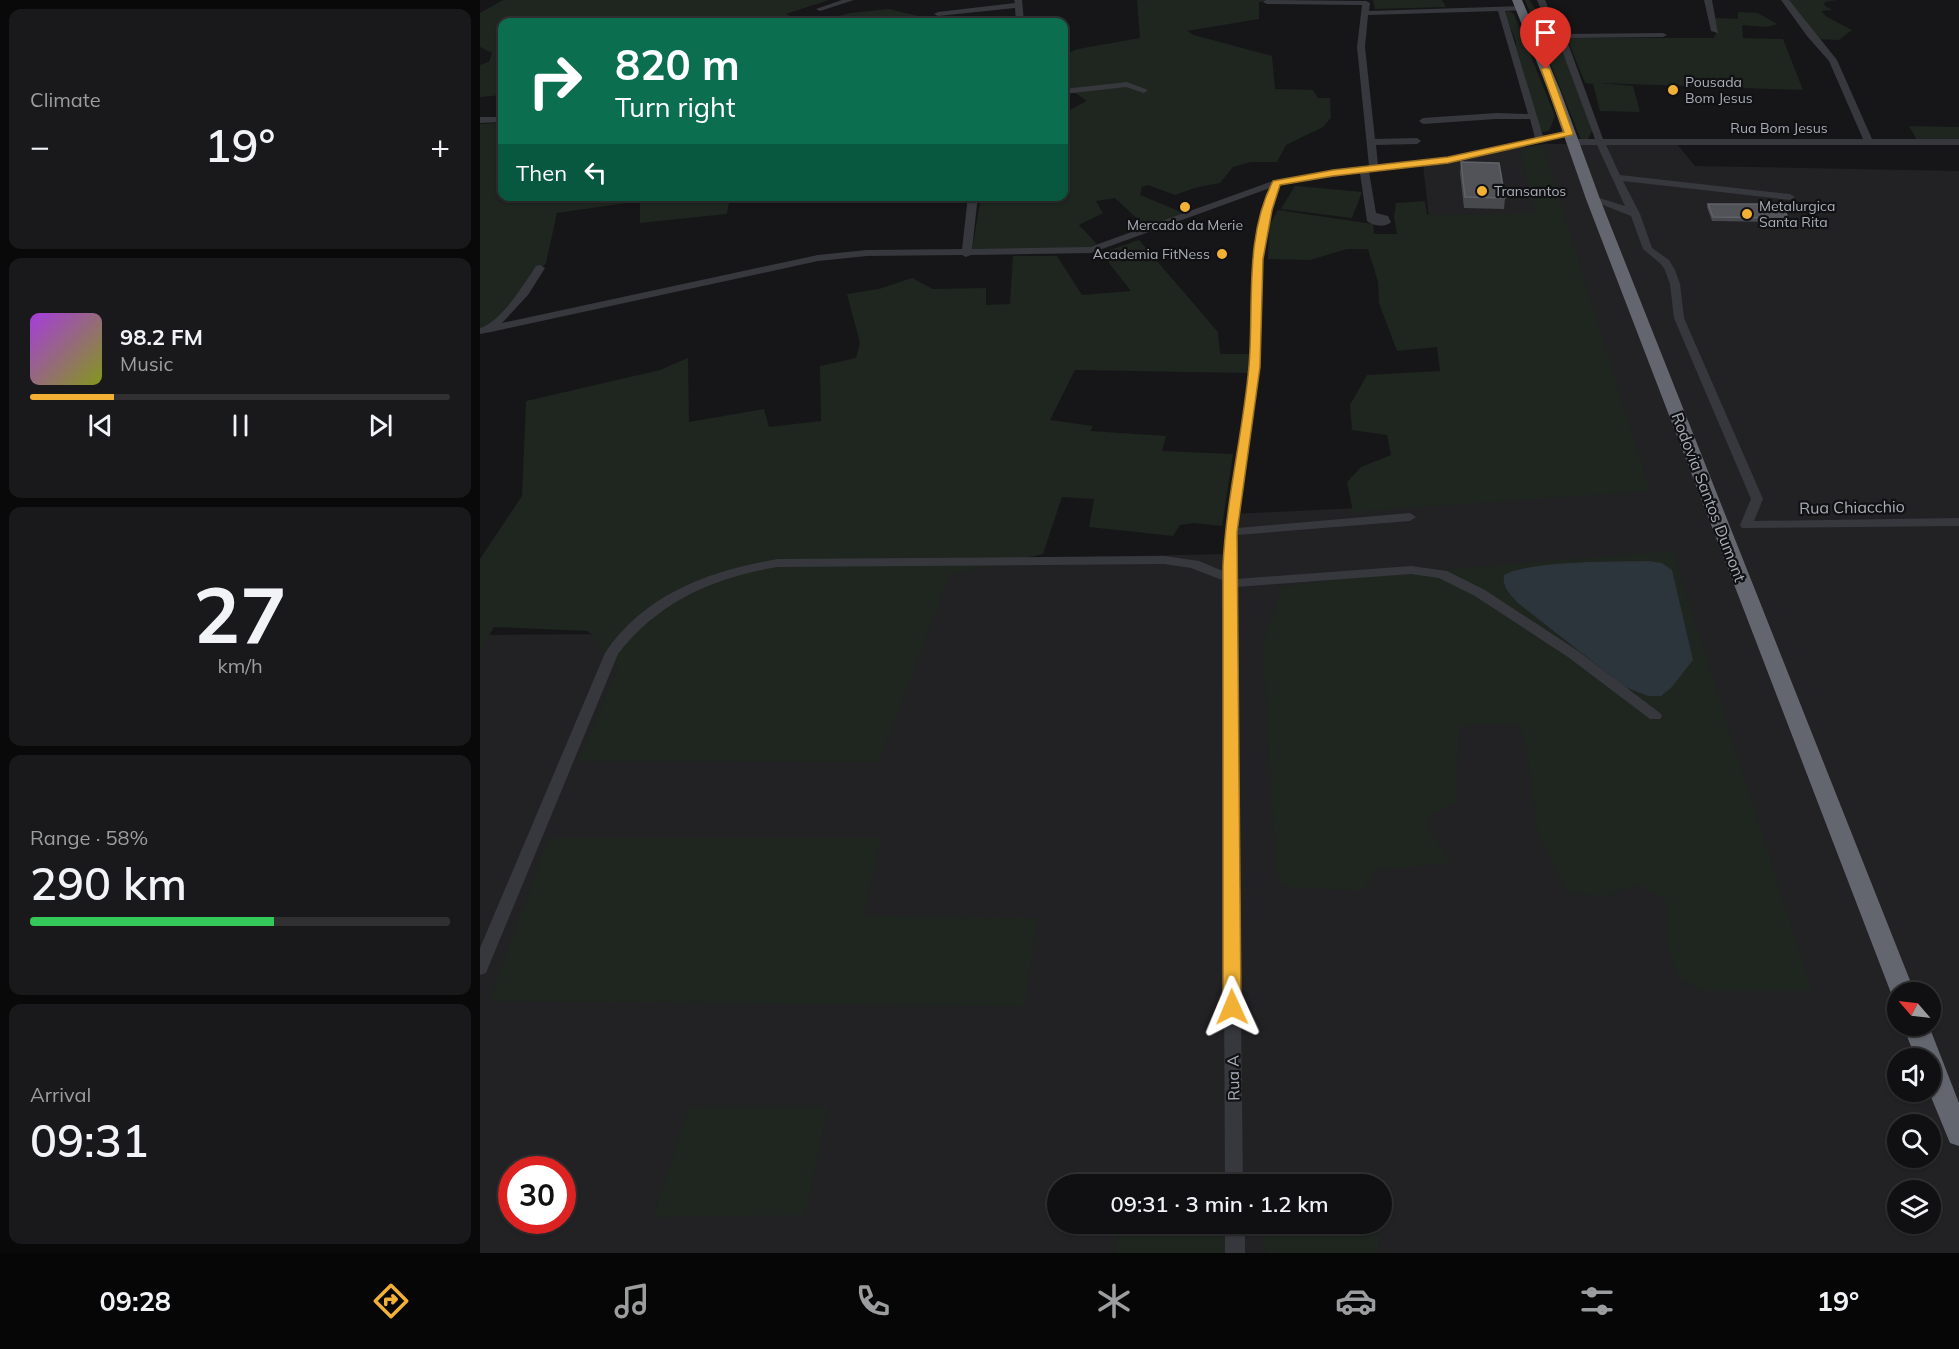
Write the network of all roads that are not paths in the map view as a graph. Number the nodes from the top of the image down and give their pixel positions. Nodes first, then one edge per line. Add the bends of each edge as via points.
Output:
1 (850, 0) edge
2 (1541, 0) edge
3 (1708, 0) edge
4 (1785, 0) edge
5 (1345, 1) edge
6 (1018, 2) edge
7 (1267, 2) dead end
8 (1512, 6) edge
9 (820, 9) dead end
10 (1367, 13) junction
11 (938, 15) dead end
12 (1020, 18) edge
13 (1715, 31) dead end
14 (1663, 35) dead end
15 (1562, 36) junction
16 (1144, 90) dead end
17 (1068, 91) edge
18 (1534, 117) junction
19 (480, 120) edge
20 (498, 120) edge
21 (1423, 121) dead end
22 (1570, 138) junction
23 (1540, 140) junction
24 (1417, 141) dead end
25 (1370, 142) junction
26 (1600, 142) junction
27 (1869, 142) junction
28 (1959, 142) edge
29 (1369, 169) junction
30 (1616, 177) junction
31 (1276, 183) junction
32 (1790, 197) dead end
33 (1593, 199) junction
34 (972, 201) edge
35 (1635, 214) junction
36 (1371, 215) dead end
37 (966, 254) junction
38 (540, 268) dead end
39 (485, 330) edge
40 (1410, 517) dead end
41 (1959, 522) edge
42 (1231, 532) junction
43 (1229, 581) junction
44 (1655, 716) dead end
45 (480, 968) edge
46 (1899, 982) edge
47 (1941, 1089) edge
48 (1959, 1136) edge
49 (1234, 1174) edge
50 (1235, 1234) edge
51 (1235, 1253) edge

1 - 9 street
2 - 15 street via 1551,25
3 - 13 street
4 - 27 street via 1833,60
5 - 7 street
5 - 10 street via 1366,3
6 - 11 street
6 - 12 street
8 - 10 street
8 - 18 street
8 - 22 highway, Rodovia Santos Dumont via 1554,90
10 - 25 street via 1361,47
14 - 15 street
15 - 26 street
16 - 17 street via 1127,84
18 - 21 street
18 - 23 street
19 - 20 street
22 - 23 street, Rua Bom Jesus
22 - 26 street, Rua Bom Jesus
22 - 33 highway, Rodovia Santos Dumont
23 - 29 street, Rua Bom Jesus via 1448,160
24 - 25 street
25 - 29 street
26 - 27 street, Rua Bom Jesus
26 - 30 street
27 - 28 street, Rua Bom Jesus
29 - 31 street, Rua Bom Jesus
29 - 36 street
30 - 32 street
30 - 35 street
31 - 37 street, Rua Bom Jesus via 1101,248
31 - 42 street, Rua A via 1264,220 1258,259 1254,367
33 - 35 street
33 - 46 highway, Rodovia Santos Dumont
34 - 37 street
35 - 41 street, Rua Chiacchio via 1648,249 1670,270 1682,327 1756,495 1746,525
37 - 39 street, Rua Bom Jesus via 818,258
38 - 39 street via 524,293
40 - 42 street
42 - 43 street, Rua A
43 - 44 street via 1411,570 1442,574 1480,593 1573,654
43 - 45 street via 1194,564 1164,560 778,563 692,587 643,618 612,653
43 - 49 street, Rua A
47 - 48 highway
50 - 51 street

